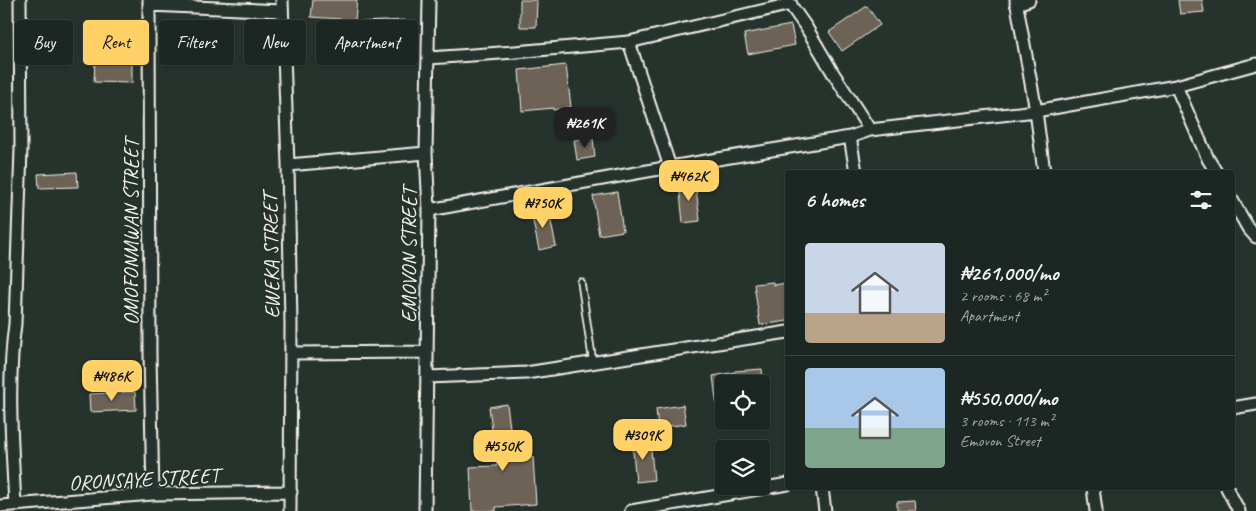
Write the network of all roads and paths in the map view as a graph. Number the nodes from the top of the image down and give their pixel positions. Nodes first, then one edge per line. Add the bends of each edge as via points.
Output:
1 (20, 0) edge
2 (429, 0) edge
3 (1029, 0) edge
4 (149, 2) edge
5 (789, 2) edge
6 (1016, 2) edge
7 (282, 5) edge
8 (629, 42) junction
9 (429, 58) junction
10 (1256, 64) edge
11 (1176, 86) junction
12 (1036, 111) junction
13 (870, 130) junction
14 (850, 137) junction
15 (426, 153) junction
16 (288, 165) junction
17 (670, 167) junction
18 (856, 170) edge
19 (1044, 170) edge
20 (1215, 170) edge
21 (1235, 204) edge
22 (429, 210) junction
23 (1252, 226) edge
24 (1256, 237) edge
25 (581, 282) dead end
26 (785, 332) edge
27 (427, 352) junction
28 (291, 353) junction
29 (593, 363) junction
30 (427, 377) junction
31 (1256, 404) edge
32 (1235, 408) edge
33 (785, 485) edge
34 (822, 490) edge
35 (1093, 490) edge
36 (1228, 490) edge
37 (291, 492) junction
38 (153, 494) junction
39 (15, 505) junction
40 (0, 506) edge
41 (686, 506) edge
42 (290, 511) edge
43 (426, 511) edge
44 (631, 511) edge
45 (825, 511) edge
46 (1096, 511) edge
47 (1239, 511) edge

1 - 39 street via 21,149 10,393
2 - 9 street, EMOVON STREET
3 - 6 street
4 - 7 street
4 - 38 street, OMOFONMWAN STREET
5 - 8 street
5 - 13 street
6 - 12 street
7 - 16 street, EWEKA STREET
8 - 9 street
8 - 17 street
9 - 15 street, EMOVON STREET
10 - 11 street
11 - 12 street
11 - 20 street
12 - 13 street
12 - 19 street
13 - 14 street
14 - 17 street
14 - 18 street
15 - 16 street
15 - 22 street, EMOVON STREET
16 - 28 street, EWEKA STREET
17 - 22 street
21 - 23 street
22 - 27 street, EMOVON STREET
23 - 24 street
25 - 29 lane
26 - 29 street
27 - 28 street
27 - 30 street, EMOVON STREET
28 - 37 street, EWEKA STREET
29 - 30 street via 526,372
30 - 43 street, EMOVON STREET
31 - 32 street
33 - 41 street
34 - 45 street
35 - 46 street
36 - 47 street
37 - 38 street, ORONSAYE STREET
37 - 42 street, EWEKA STREET
38 - 39 street, ORONSAYE STREET
39 - 40 street, ORONSAYE STREET
41 - 44 street

